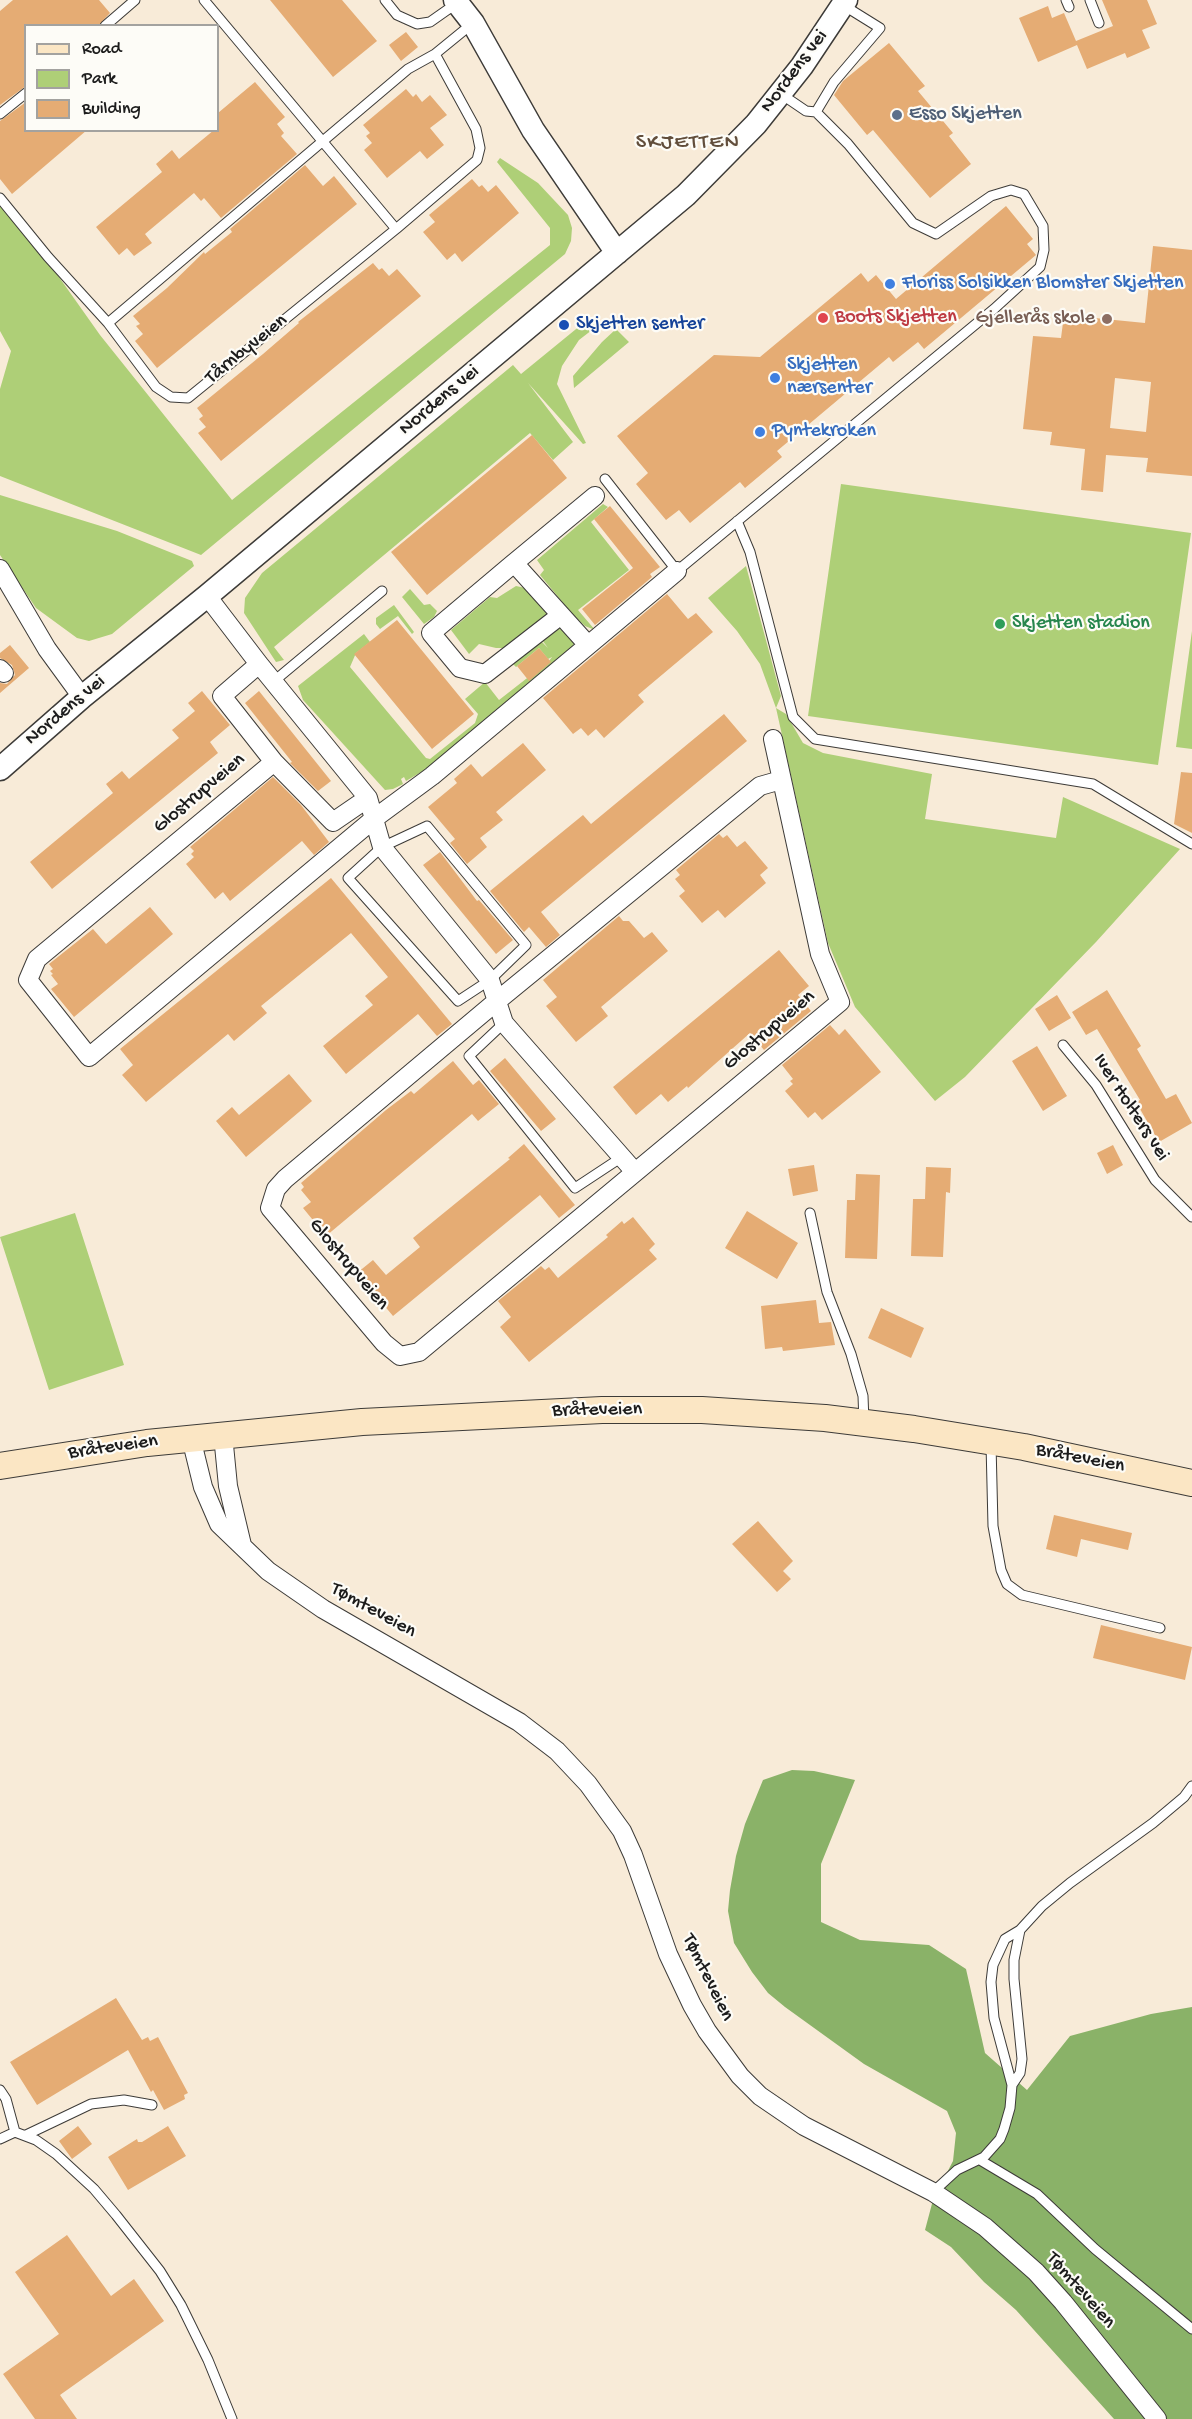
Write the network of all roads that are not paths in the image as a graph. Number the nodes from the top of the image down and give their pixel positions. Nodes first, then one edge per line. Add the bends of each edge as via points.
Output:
1 (134, 0) edge
2 (204, 0) edge
3 (385, 0) edge
4 (1090, 0) edge
5 (456, 1) edge
6 (845, 2) edge
7 (474, 23) junction
8 (1099, 23) dead end
9 (107, 24) edge
10 (435, 54) junction
11 (781, 94) junction
12 (24, 95) edge
13 (816, 112) junction
14 (0, 114) edge
15 (321, 142) junction
16 (0, 198) edge
17 (396, 230) junction
18 (617, 254) junction
19 (108, 323) junction
20 (605, 479) dead end
21 (595, 496) dead end
22 (737, 521) junction
23 (514, 563) junction
24 (0, 569) edge
25 (677, 571) junction
26 (382, 591) dead end
27 (207, 596) junction
28 (561, 615) junction
29 (588, 645) junction
30 (259, 664) junction
31 (273, 682) junction
32 (82, 697) junction
33 (773, 739) dead end
34 (274, 762) junction
35 (0, 769) edge
36 (781, 780) junction
37 (368, 798) junction
38 (375, 818) junction
39 (1192, 844) edge
40 (382, 847) junction
41 (490, 980) junction
42 (497, 1001) junction
43 (504, 1023) junction
44 (1064, 1045) dead end
45 (622, 1157) junction
46 (635, 1172) junction
47 (810, 1213) dead end
48 (1192, 1217) edge
49 (864, 1422) junction
50 (223, 1435) junction
51 (191, 1438) junction
52 (991, 1441) junction
53 (0, 1466) edge
54 (1192, 1482) edge
55 (243, 1545) junction
56 (1161, 1628) dead end
57 (1192, 1786) edge
58 (1020, 1929) junction
59 (1012, 2085) junction
60 (0, 2090) edge
61 (152, 2105) dead end
62 (15, 2132) junction
63 (26, 2135) junction
64 (0, 2139) edge
65 (980, 2160) junction
66 (933, 2192) junction
67 (1192, 2329) edge
68 (232, 2419) edge
69 (1157, 2419) edge

1 - 9 lane
2 - 15 lane
3 - 5 lane via 397,15 417,24 430,22
4 - 8 lane
5 - 7 street
6 - 11 street, Nordens vei
6 - 13 lane via 880,28 834,82
7 - 10 lane
7 - 18 street via 533,130
10 - 15 lane via 408,69
10 - 17 lane, Tårnbyveien via 476,129 479,154 471,166
11 - 13 lane via 806,111
11 - 18 street, Nordens vei via 713,169
12 - 14 lane
13 - 22 lane via 913,222 936,234 991,195 1011,190 1024,194 1043,226 1044,250 1040,267 994,309
15 - 17 lane
15 - 19 lane
16 - 19 lane, Tårnbyveien
17 - 19 lane, Tårnbyveien via 188,398 171,397 156,387
18 - 27 street, Nordens vei
20 - 25 lane
21 - 23 street
22 - 25 lane
22 - 39 lane via 750,552 793,717 815,739 1093,784
23 - 28 street
23 - 28 street via 431,633 460,668 485,674
24 - 32 street via 47,649
25 - 29 street, Glostrupveien
26 - 31 lane
27 - 30 street
27 - 32 street, Nordens vei
28 - 29 street
29 - 38 street, Glostrupveien via 432,776
30 - 31 street
30 - 34 street, Glostrupveien via 222,696
31 - 37 street
32 - 35 street, Nordens vei
33 - 36 street, Glostrupveien
34 - 37 street, Glostrupveien via 333,822
34 - 38 street, Glostrupveien via 37,959 28,980 89,1057
36 - 42 street, Glostrupveien via 760,786
36 - 46 street, Glostrupveien via 820,954 840,1002
37 - 38 street
38 - 40 street
40 - 41 street
40 - 41 lane via 348,878 458,1001
40 - 41 lane via 427,826 526,945
41 - 42 street
42 - 43 street
42 - 46 street, Glostrupveien via 285,1179 272,1197 270,1208 384,1343 400,1356 419,1352
43 - 45 street
43 - 45 lane via 469,1056 575,1188
44 - 48 lane, Iver Holters vei via 1096,1085 1155,1180
45 - 46 street
47 - 49 lane via 827,1292 863,1396
49 - 50 main road, Bråteveien via 738,1411 602,1410 417,1418
49 - 52 main road, Bråteveien
50 - 51 main road, Bråteveien
50 - 55 street, Tømteveien via 228,1486
51 - 53 main road, Bråteveien
51 - 55 street, Tømteveien via 208,1504 219,1524
52 - 54 main road, Bråteveien
52 - 56 lane via 993,1526 1007,1584 1022,1595
55 - 66 street, Tømteveien via 268,1571 299,1594 499,1709 557,1751 602,1800 622,1831 678,1978 707,2031 740,2076 760,2096 804,2126
57 - 58 lane via 1153,1823 1042,1906
58 - 59 lane via 1014,1979 1022,2059 1020,2073
58 - 59 lane via 1005,1939 993,1965 991,1982 994,2018
59 - 65 lane via 1010,2108 1000,2139
60 - 62 lane
61 - 63 lane via 124,2100 91,2104
62 - 63 lane
62 - 64 lane
63 - 68 lane via 56,2154 94,2189 160,2271 186,2314
65 - 66 lane via 957,2170
65 - 67 lane via 1037,2194 1095,2249
66 - 69 street, Tømteveien via 985,2227 1036,2272

